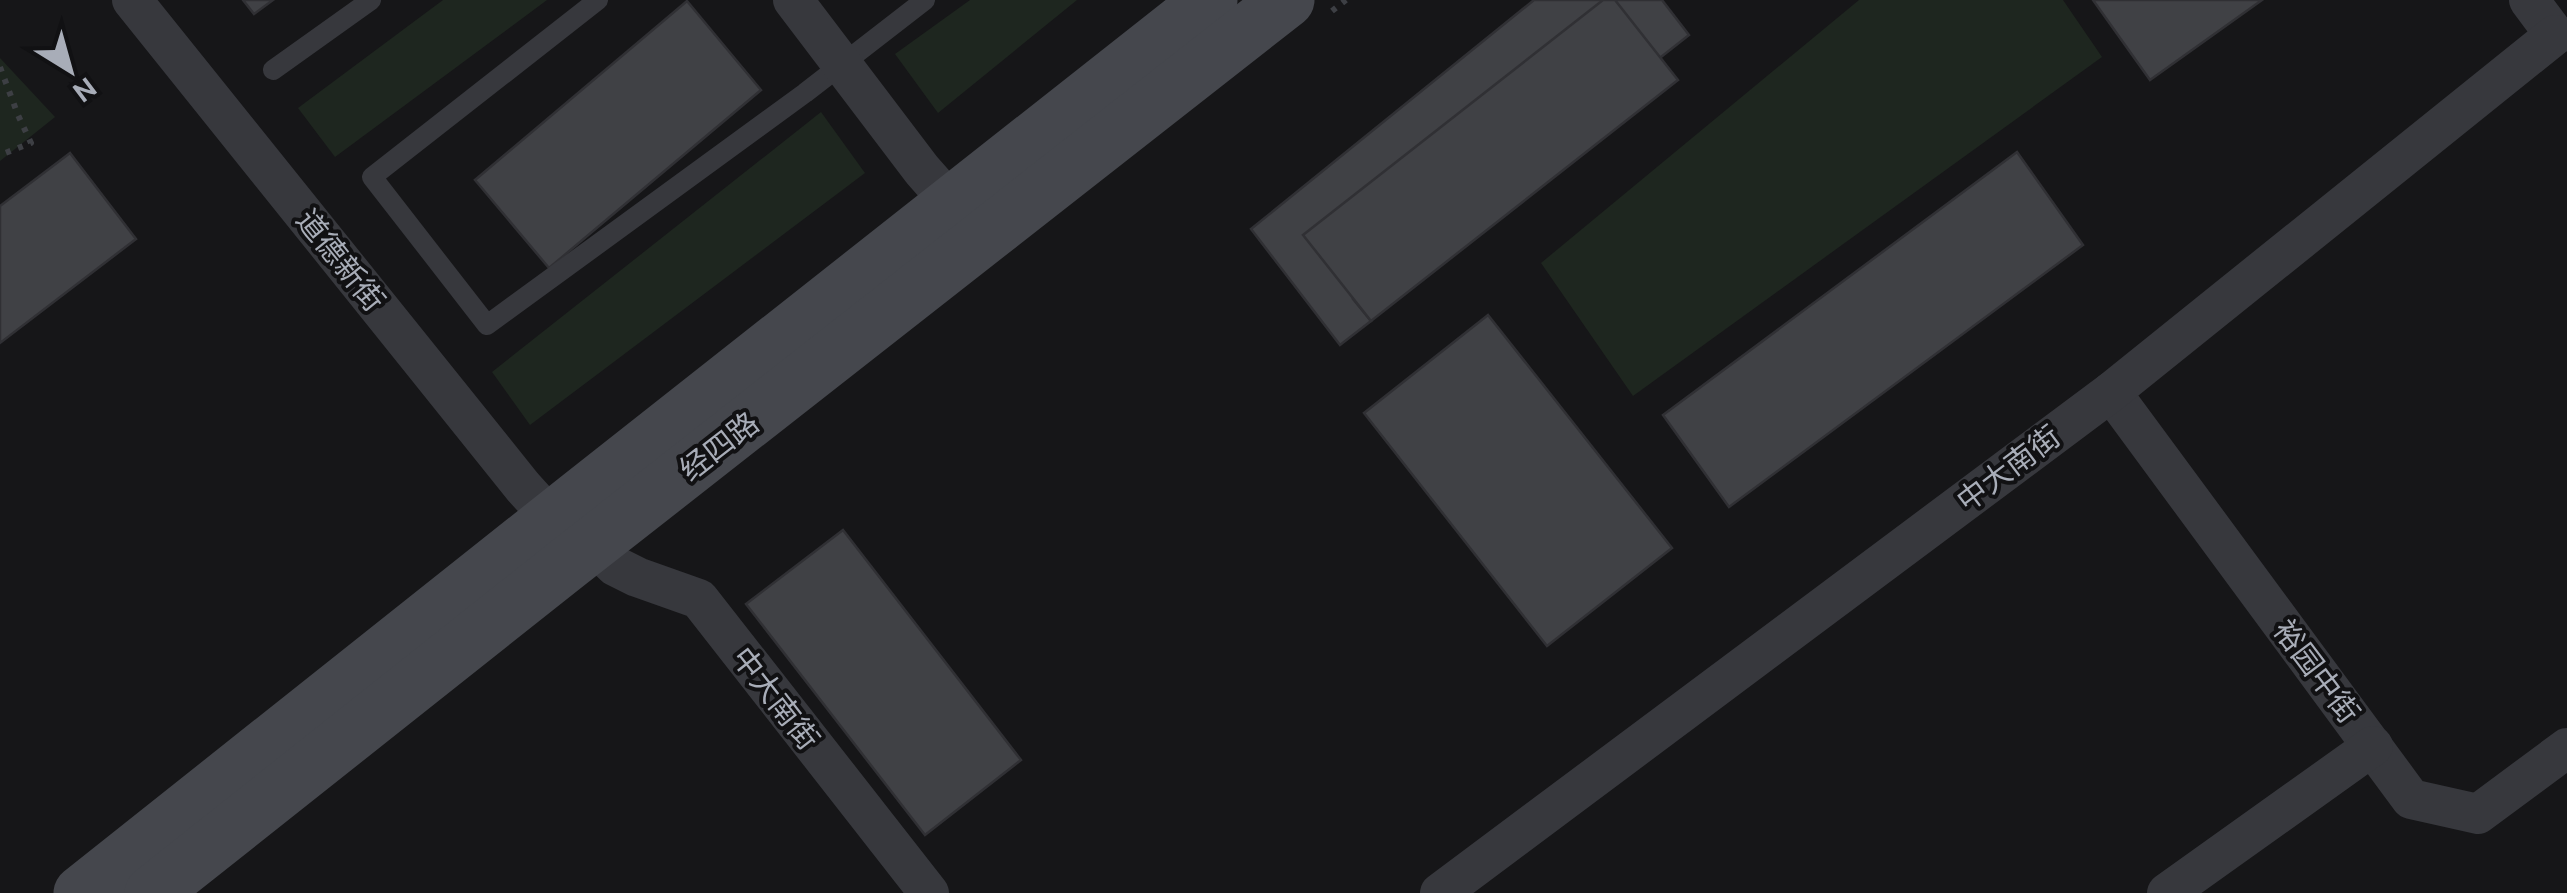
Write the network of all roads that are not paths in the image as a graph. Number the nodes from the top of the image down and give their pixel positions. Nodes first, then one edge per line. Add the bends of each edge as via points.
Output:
1 (132, 0) edge
2 (371, 0) edge
3 (598, 0) edge
4 (793, 0) edge
5 (925, 0) edge
6 (1210, 0) edge
7 (1287, 0) edge
8 (2528, 0) edge
9 (2561, 37) edge
10 (843, 63) junction
11 (273, 70) dead end
12 (952, 204) junction
13 (2110, 392) junction
14 (572, 531) junction
15 (2373, 746) junction
16 (2567, 748) edge
17 (82, 893) edge
18 (152, 893) edge
19 (930, 893) edge
20 (1440, 893) edge
21 (2167, 893) edge

1 - 14 street, 道德新街 via 523,487
2 - 11 lane
3 - 10 lane via 372,177 487,325
4 - 10 street
5 - 10 lane
6 - 12 main road, 经四路
7 - 14 main road, 经四路
8 - 9 street
9 - 13 street, 中大南街
10 - 12 street
12 - 14 main road, 经四路
13 - 15 street, 裕园中街
13 - 20 street, 中大南街
14 - 17 main road, 经四路
14 - 18 main road, 经四路
14 - 19 street, 中大南街 via 626,572 698,599
15 - 16 street via 2411,799 2478,814
15 - 21 street, 裕园中街

